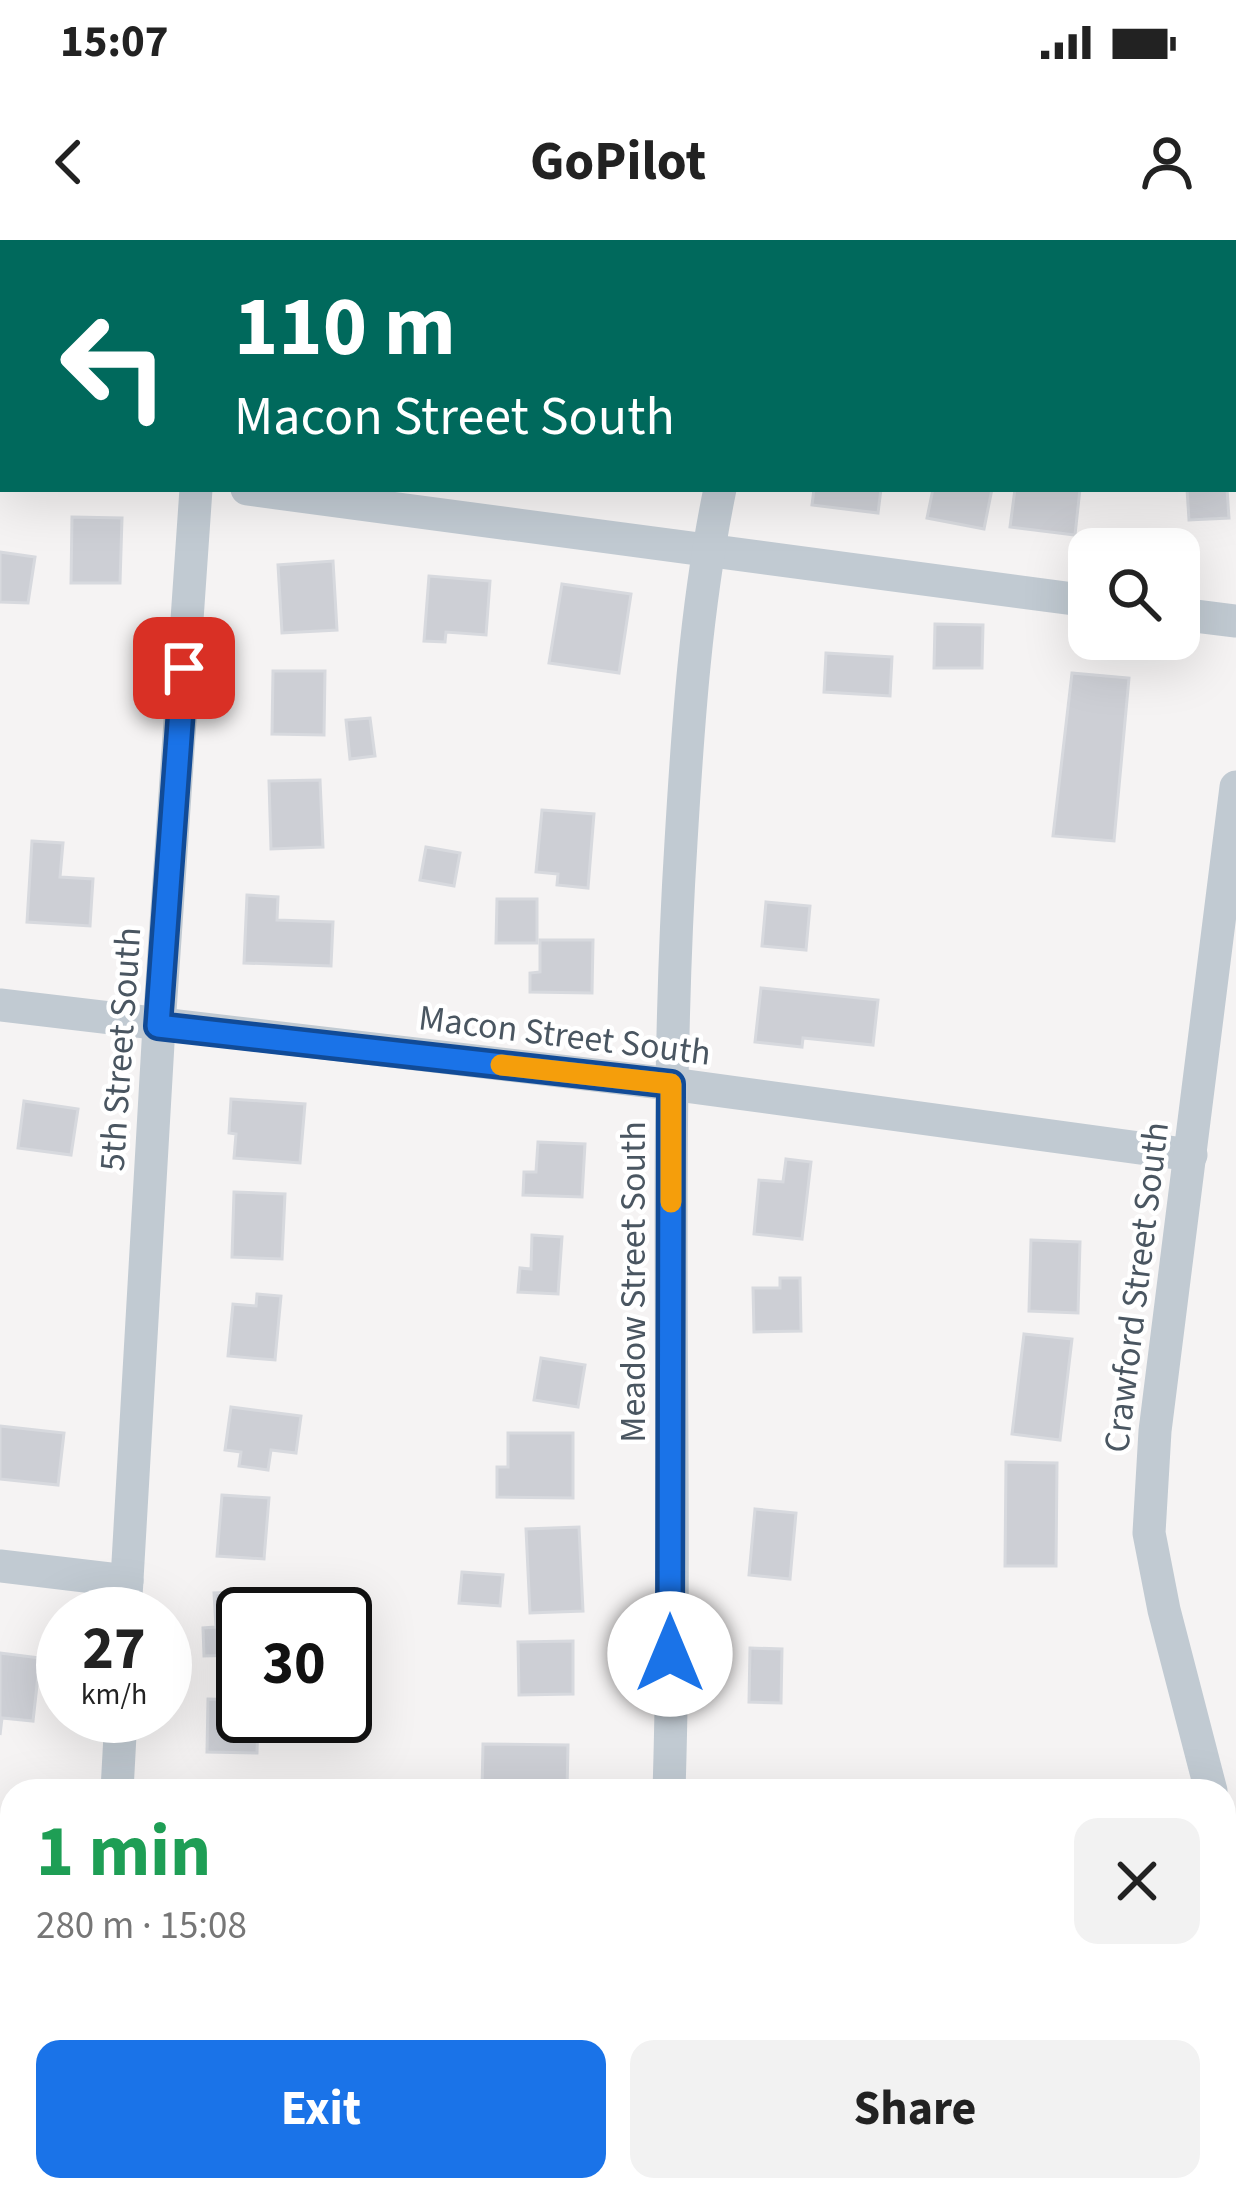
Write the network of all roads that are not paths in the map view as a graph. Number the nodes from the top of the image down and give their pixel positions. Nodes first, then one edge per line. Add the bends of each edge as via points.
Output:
1 (196, 492) edge
2 (270, 492) edge
3 (720, 492) edge
4 (708, 548) junction
5 (1068, 598) edge
6 (1200, 617) edge
7 (1236, 621) edge
8 (1236, 787) edge
9 (0, 1005) edge
10 (158, 1026) junction
11 (671, 1084) junction
12 (1191, 1155) junction
13 (0, 1566) edge
14 (83, 1587) edge
15 (127, 1587) edge
16 (120, 1743) edge
17 (118, 1779) edge
18 (669, 1779) edge
19 (1208, 1779) edge

1 - 10 street, 5th Street South
2 - 4 street
3 - 4 street, Meadow Street South
4 - 5 street
4 - 11 street, Meadow Street South via 689,712
6 - 7 street
8 - 12 street, Crawford Street South
9 - 10 street, Macon Street South
10 - 11 street, Macon Street South
10 - 15 street, 5th Street South
11 - 12 street, Macon Street South
11 - 18 street, Meadow Street South
12 - 19 street, Crawford Street South via 1149,1533
13 - 14 street
16 - 17 street

